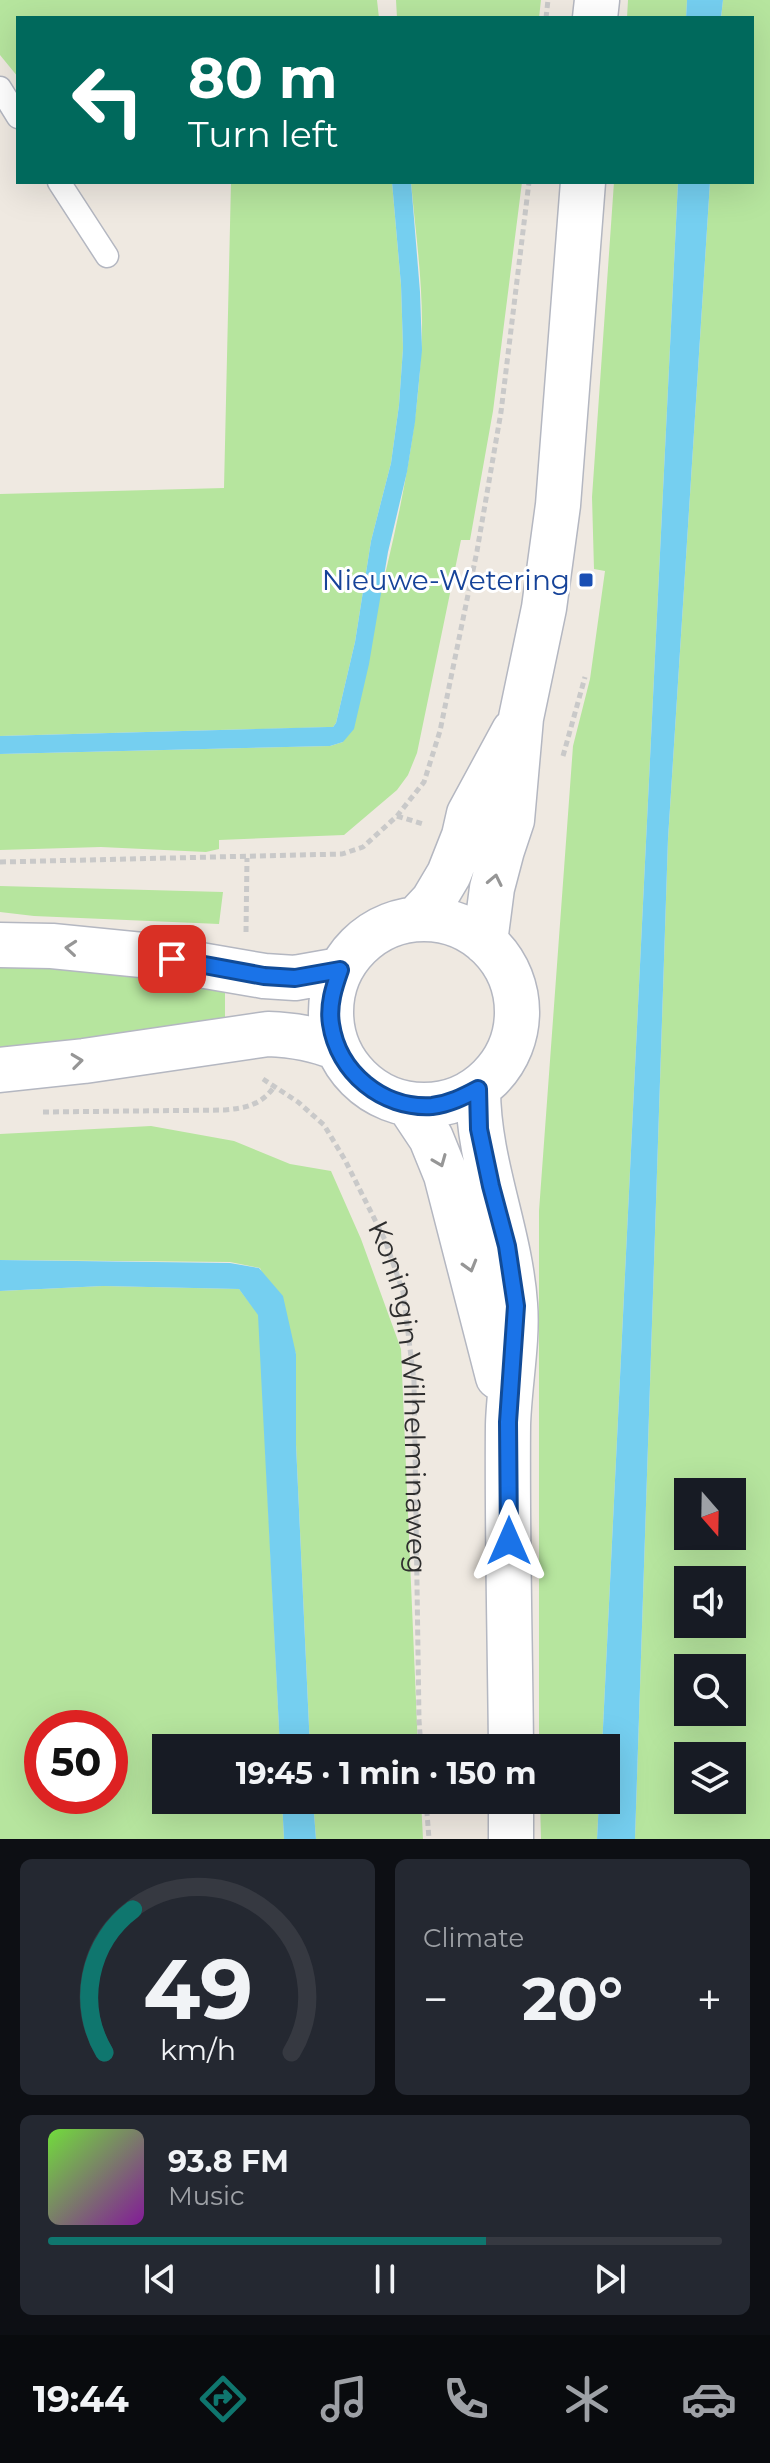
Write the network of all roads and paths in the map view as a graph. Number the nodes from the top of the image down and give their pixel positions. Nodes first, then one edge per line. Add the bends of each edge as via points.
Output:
1 (0, 88) edge
2 (16, 114) edge
3 (60, 184) edge
4 (529, 184) edge
5 (583, 184) edge
6 (107, 256) dead end
7 (521, 718) junction
8 (0, 862) edge
9 (419, 916) junction
10 (485, 942) junction
11 (0, 945) edge
12 (340, 970) junction
13 (337, 1048) junction
14 (0, 1070) edge
15 (478, 1089) junction
16 (409, 1105) junction
17 (30, 1112) dead end
18 (508, 1422) junction
19 (420, 1734) edge
20 (511, 1734) edge
21 (427, 1814) edge
22 (511, 1814) edge
23 (429, 1839) edge
24 (511, 1839) edge

1 - 2 lane
3 - 6 lane
4 - 8 path via 501,412 477,551 440,731 424,782 363,847 342,854
5 - 7 main road via 558,505
7 - 9 main road via 469,814 449,874
10 -> 7 main road via 492,888 512,820
9 - 10 main road via 458,925
9 - 12 main road via 377,932
10 - 15 main road via 504,963 517,1017 512,1045
12 -> 11 main road via 295,978 264,976 142,955
12 - 13 main road via 330,1022
14 -> 13 main road via 268,1034 294,1035
13 - 16 main road via 366,1085
15 - 16 main road via 433,1106
15 - 18 main road via 479,1129 516,1306
16 -> 18 main road via 431,1138 446,1175
17 - 19 path, Koningin Wilhelminaweg via 246,1108 274,1087 324,1125 385,1240 403,1292 414,1381
18 - 20 main road
21 - 23 path
22 - 24 main road

